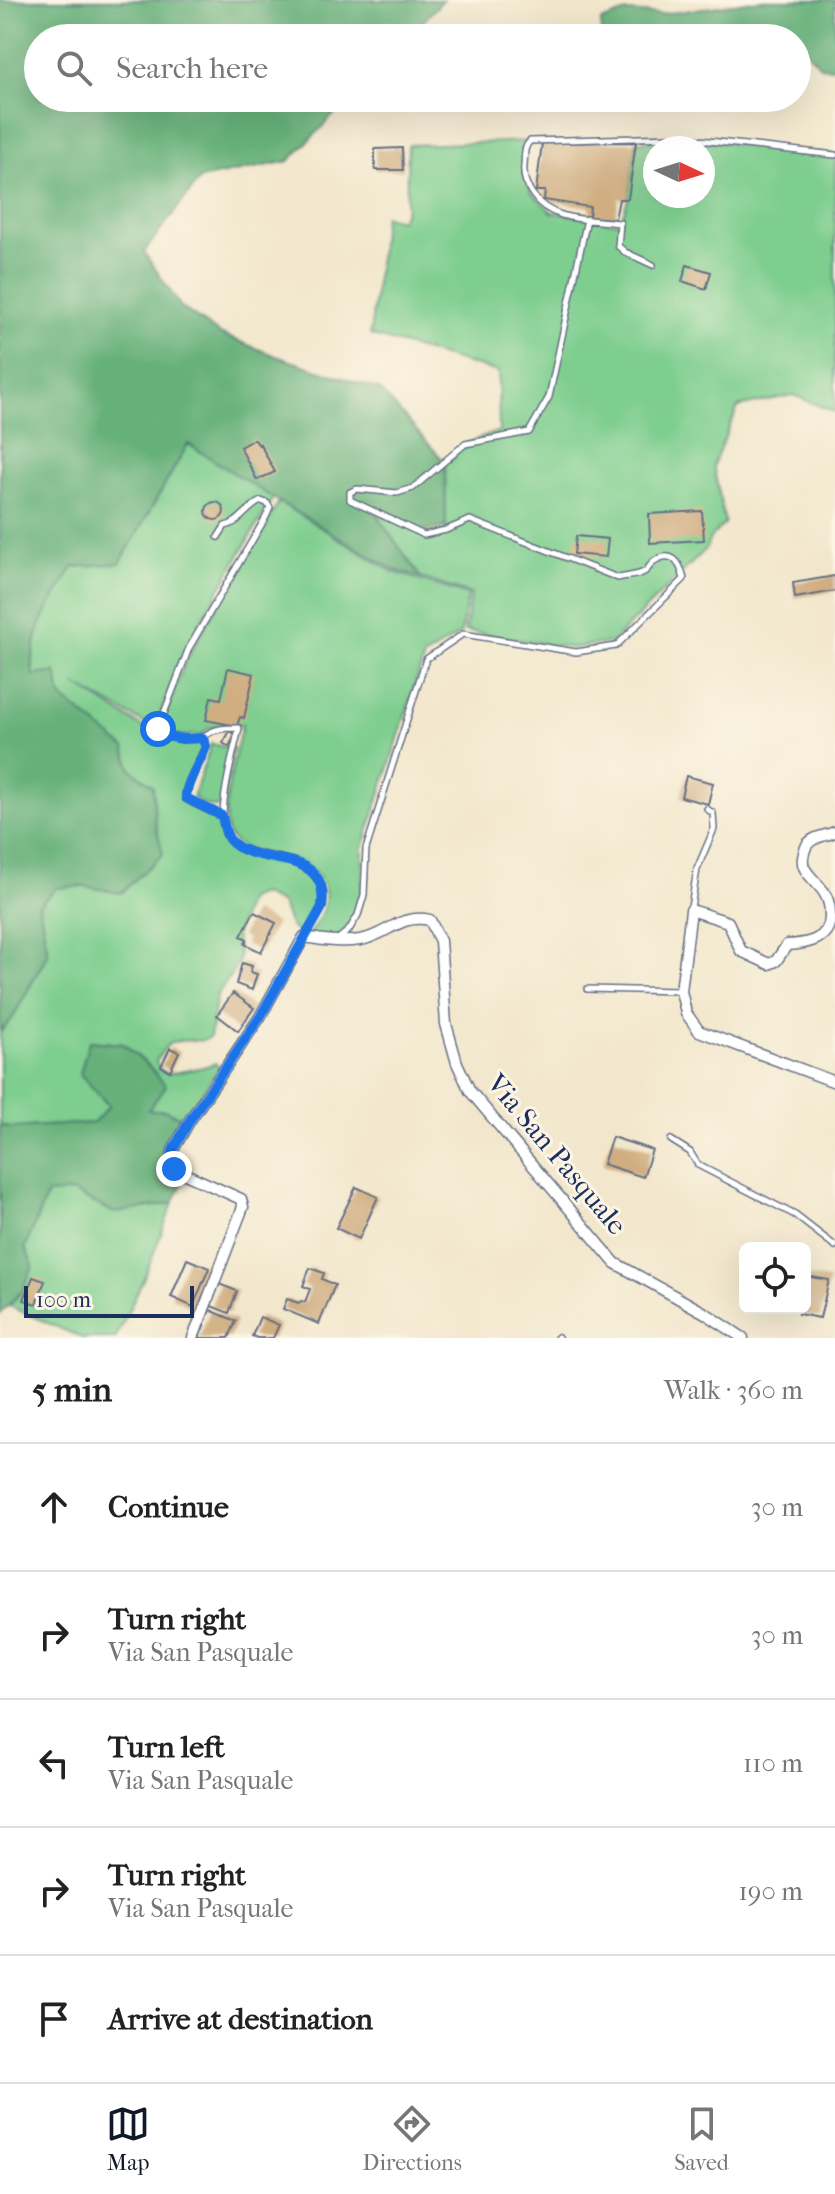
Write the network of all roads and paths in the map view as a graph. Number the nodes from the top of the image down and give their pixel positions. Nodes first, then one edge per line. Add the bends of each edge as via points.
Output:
1 (835, 155) edge
2 (587, 219) junction
3 (653, 265) dead end
4 (218, 537) dead end
5 (202, 738) junction
6 (707, 809) dead end
7 (222, 816) junction
8 (835, 832) edge
9 (691, 910) junction
10 (304, 937) junction
11 (336, 941) junction
12 (587, 989) dead end
13 (681, 991) junction
14 (835, 1082) edge
15 (671, 1140) dead end
16 (835, 1246) edge
17 (193, 1338) edge
18 (743, 1338) edge

1 - 2 lane via 673,137 530,141 523,173 541,207
2 - 3 lane via 620,223 618,246
2 - 11 lane via 549,397 529,432 465,444 413,488 397,493 357,489 350,492 350,500 424,535 470,520 618,578 644,572 665,557 676,560 684,579 616,646 576,652 463,634 426,659 366,849 358,915
4 - 5 lane via 250,506 267,503 266,517 189,648 158,729 161,735
5 - 7 lane via 206,746 186,798
5 - 7 lane via 218,728 239,728
6 - 9 lane via 713,813 714,829 697,869
7 - 10 lane via 227,837 238,847 307,867 320,882 322,907
8 - 9 street via 808,844 803,859 830,906 830,924 815,940 787,945 769,964 741,951 728,922
9 - 13 street
10 - 11 street, Via San Pasquale
10 - 17 street via 260,1017 173,1150 174,1169 241,1199 243,1207
11 - 18 street, Via San Pasquale via 362,940 415,916 430,920 440,941 446,1024 470,1091 615,1263
12 - 13 lane
13 - 14 street via 686,1013 699,1031
15 - 16 lane via 690,1152 698,1165 795,1215

